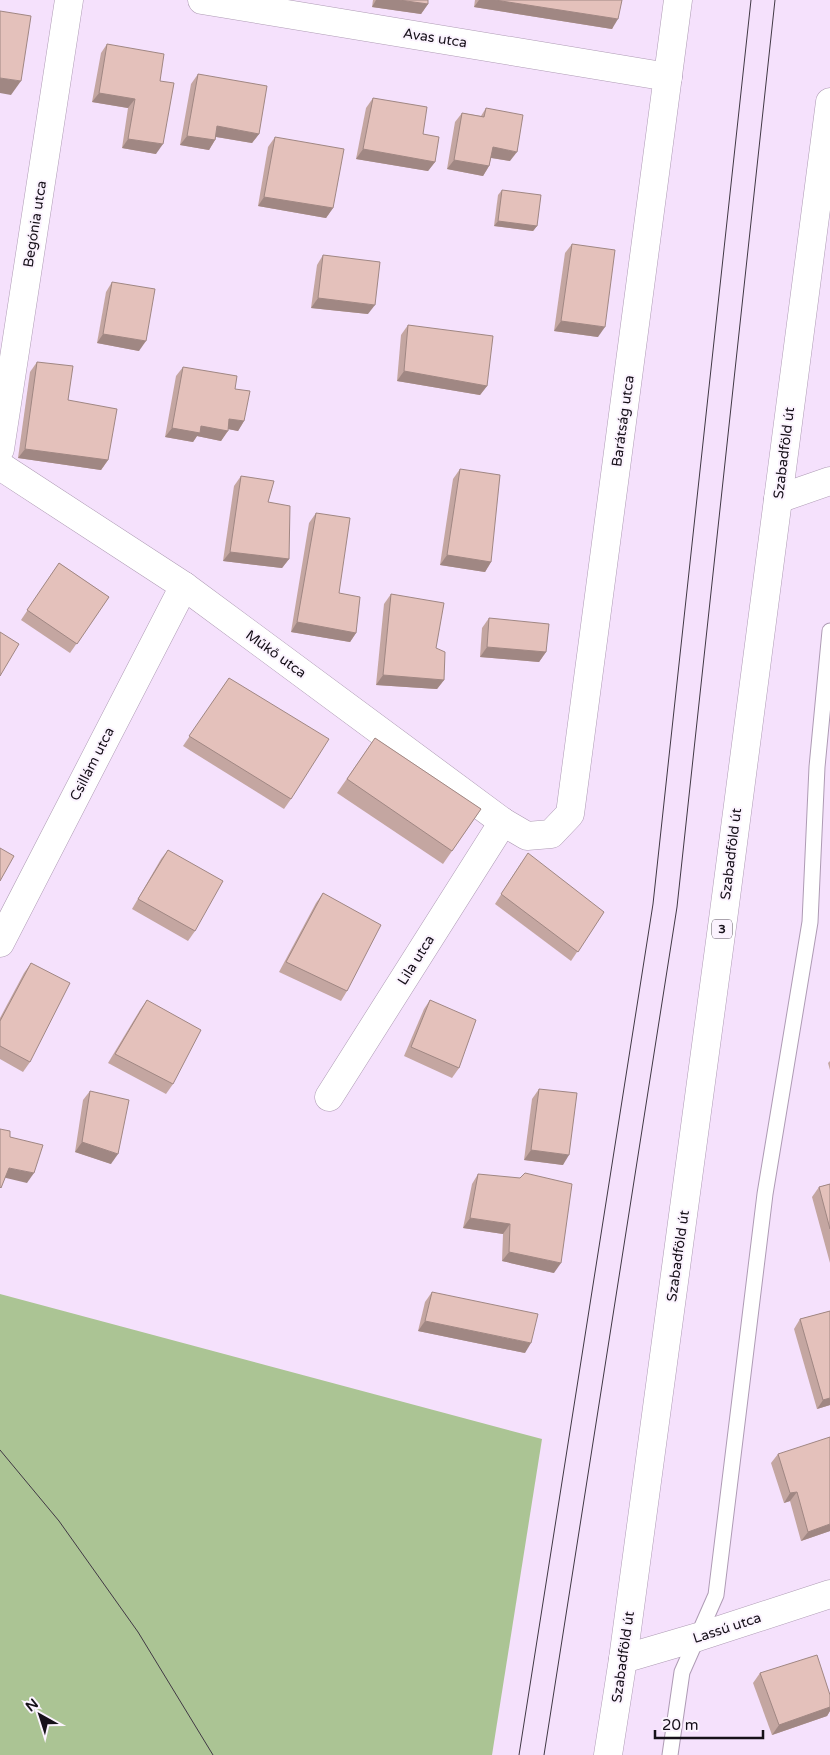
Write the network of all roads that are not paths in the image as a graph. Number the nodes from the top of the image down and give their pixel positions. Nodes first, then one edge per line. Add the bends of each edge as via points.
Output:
1 (70, 0) edge
2 (202, 0) edge
3 (678, 0) edge
4 (668, 77) junction
5 (830, 102) edge
6 (0, 449) edge
7 (0, 466) edge
8 (830, 482) edge
9 (778, 499) junction
10 (184, 586) junction
11 (830, 631) edge
12 (503, 822) junction
13 (551, 834) joint
14 (0, 942) edge
15 (329, 1097) dead end
16 (830, 1594) edge
17 (698, 1637) junction
18 (623, 1659) junction
19 (608, 1755) edge
20 (670, 1755) edge

1 - 6 street, Begónia utca
2 - 4 street, Avas utca
3 - 4 street, Barátság utca
4 - 13 street, Barátság utca via 570,814
5 - 9 street, Szabadföld út / 3
7 - 10 street, Műkő utca
8 - 9 street
9 - 18 street, Szabadföld út / 3
10 - 12 street, Műkő utca
10 - 14 street, Csillám utca
11 - 17 lane via 817,767 810,922 765,1194 716,1595
12 - 13 street, Műkő utca via 527,836
12 - 15 street, Lila utca
16 - 17 street, Lassú utca
17 - 18 street, Lassú utca
17 - 20 lane via 682,1672
18 - 19 street, Szabadföld út / 3

